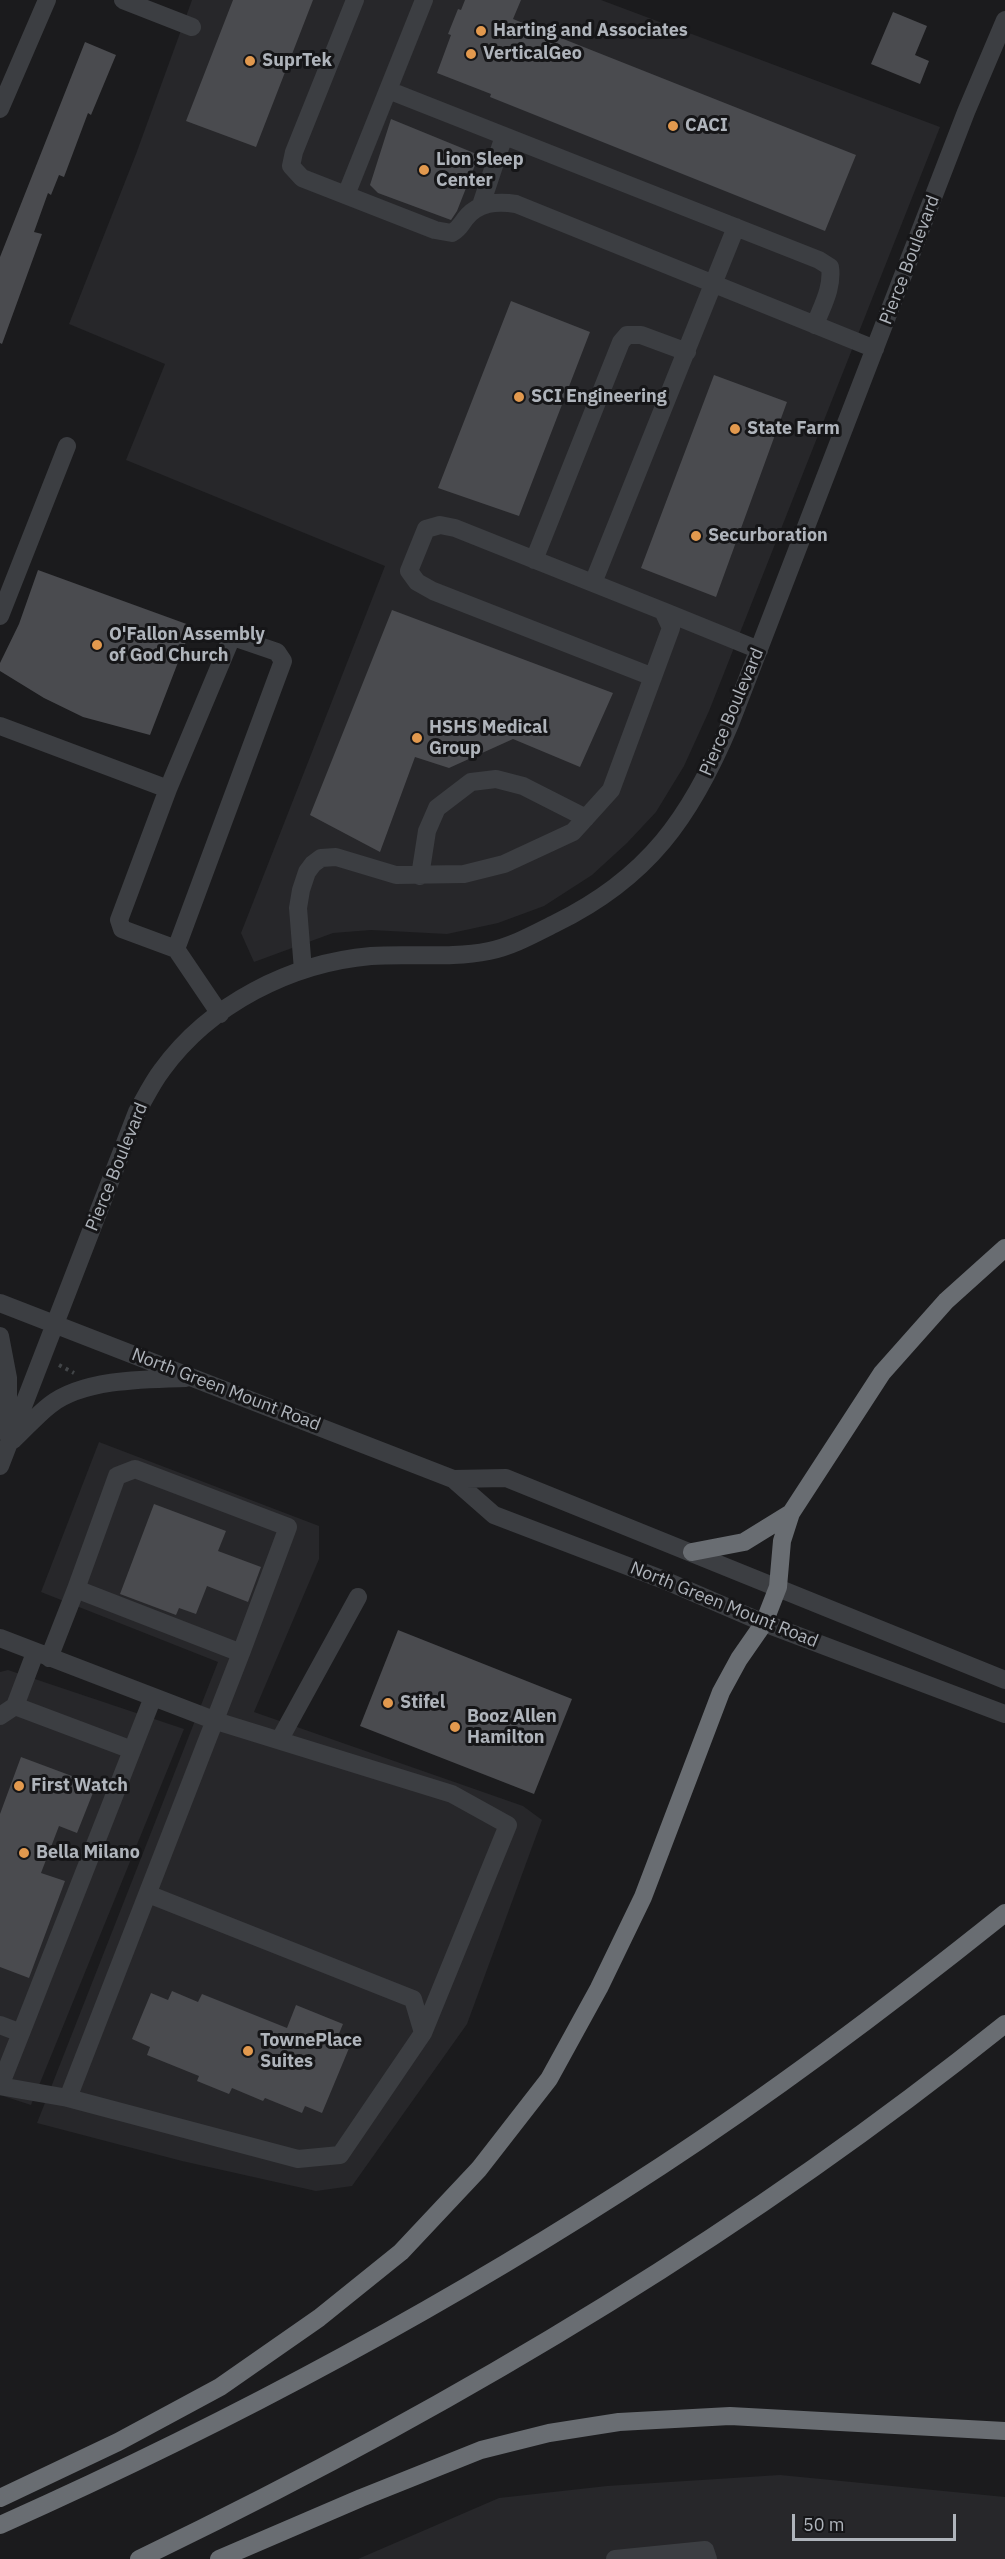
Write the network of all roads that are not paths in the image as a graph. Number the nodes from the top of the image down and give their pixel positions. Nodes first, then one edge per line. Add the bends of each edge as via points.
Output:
1 (46, 0) edge
2 (123, 0) edge
3 (355, 0) edge
4 (424, 0) edge
5 (1005, 20) edge
6 (192, 27) dead end
7 (388, 90) junction
8 (0, 109) edge
9 (504, 136) junction
10 (346, 195) junction
11 (481, 205) junction
12 (736, 227) junction
13 (713, 283) junction
14 (815, 325) junction
15 (875, 349) junction
16 (687, 352) junction
17 (67, 446) dead end
18 (534, 560) junction
19 (593, 583) junction
20 (663, 611) junction
21 (0, 616) edge
22 (759, 650) junction
23 (653, 676) junction
24 (0, 726) edge
25 (168, 789) junction
26 (586, 818) junction
27 (420, 876) junction
28 (176, 949) junction
29 (303, 970) junction
30 (220, 1014) junction
31 (1005, 1248) edge
32 (0, 1303) edge
33 (56, 1323) junction
34 (0, 1336) edge
35 (193, 1377) junction
36 (8, 1446) junction
37 (0, 1466) edge
38 (453, 1479) junction
39 (791, 1513) junction
40 (692, 1552) junction
41 (778, 1587) junction
42 (76, 1589) junction
43 (358, 1596) dead end
44 (764, 1623) junction
45 (0, 1638) edge
46 (241, 1653) junction
47 (42, 1655) junction
48 (1005, 1680) edge
49 (153, 1697) junction
50 (15, 1706) junction
51 (1005, 1714) edge
52 (0, 1716) edge
53 (216, 1721) junction
54 (280, 1739) junction
55 (132, 1750) junction
56 (148, 1894) junction
57 (1005, 1913) edge
58 (1005, 2024) edge
59 (0, 2025) edge
60 (21, 2033) junction
61 (423, 2033) junction
62 (0, 2086) edge
63 (68, 2098) junction
64 (1005, 2431) edge
65 (0, 2498) edge
66 (0, 2525) edge
67 (139, 2559) edge
68 (219, 2559) edge
69 (615, 2559) edge
70 (708, 2559) edge

1 - 8 street
2 - 6 street
3 - 10 street via 291,166 302,178
4 - 7 street
5 - 15 street, Pierce Boulevard
7 - 9 street
7 - 10 street
9 - 11 street
9 - 12 street
10 - 11 street via 452,233
11 - 13 street via 496,201 516,204
12 - 13 street
12 - 14 street via 830,267 830,288
13 - 14 street
13 - 16 street
14 - 15 street
15 - 22 street, Pierce Boulevard
16 - 18 street via 641,335 627,335 621,342
16 - 19 street
17 - 21 street
18 - 19 street
18 - 23 street via 440,525 426,529 409,571 417,582 433,591
19 - 20 street
20 - 22 street
20 - 23 street via 671,628
22 - 29 street, Pierce Boulevard via 713,764 668,838 642,866 589,907 486,952 372,956
23 - 26 street via 611,790
24 - 25 street
25 - 28 street via 119,920 122,928
25 - 28 street via 231,639 277,652 283,661
26 - 27 street via 573,832 504,864 464,874
26 - 27 street via 523,786 496,779 471,782 437,808 427,831
27 - 29 street via 396,875 336,857 321,858 313,864 298,908
28 - 30 street
29 - 30 street, Pierce Boulevard via 283,976
30 - 33 street, Pierce Boulevard via 198,1030 162,1069 136,1113
31 - 39 highway via 946,1301 882,1373
32 - 33 street, North Green Mount Road
33 - 35 street, North Green Mount Road
33 - 36 street, Pierce Boulevard
34 - 36 street via 8,1378
35 - 36 street via 120,1380 85,1389 52,1403
35 - 38 street, North Green Mount Road
36 - 37 street, Pierce Boulevard
38 - 40 street, North Green Mount Road via 506,1478
38 - 44 street, North Green Mount Road via 494,1515
39 - 40 highway via 744,1542
39 - 41 highway via 782,1541
40 - 41 street, North Green Mount Road
41 - 44 highway
41 - 48 street, North Green Mount Road
42 - 46 street
42 - 46 street via 117,1476 135,1469 288,1527
42 - 47 street
43 - 54 street
44 - 51 street, North Green Mount Road
44 - 65 highway via 721,1692 643,1897 599,1988 549,2079 479,2169 401,2252 319,2318 229,2380 118,2442
45 - 47 street
46 - 53 street
47 - 49 street
47 - 50 street
49 - 53 street
49 - 55 street
50 - 52 street
50 - 55 street
53 - 54 street
53 - 56 street
54 - 61 street via 452,1794 508,1825
55 - 60 street
56 - 61 street via 413,1999
56 - 63 street
57 - 66 highway via 788,2078 662,2166 549,2235 432,2306 207,2427
58 - 67 highway via 820,2162 681,2258 566,2330 343,2456
59 - 60 street
60 - 62 street
61 - 63 street via 340,2155 298,2159
62 - 63 street
64 - 68 highway via 730,2416 619,2422 549,2433 482,2450
69 - 70 street via 705,2550

